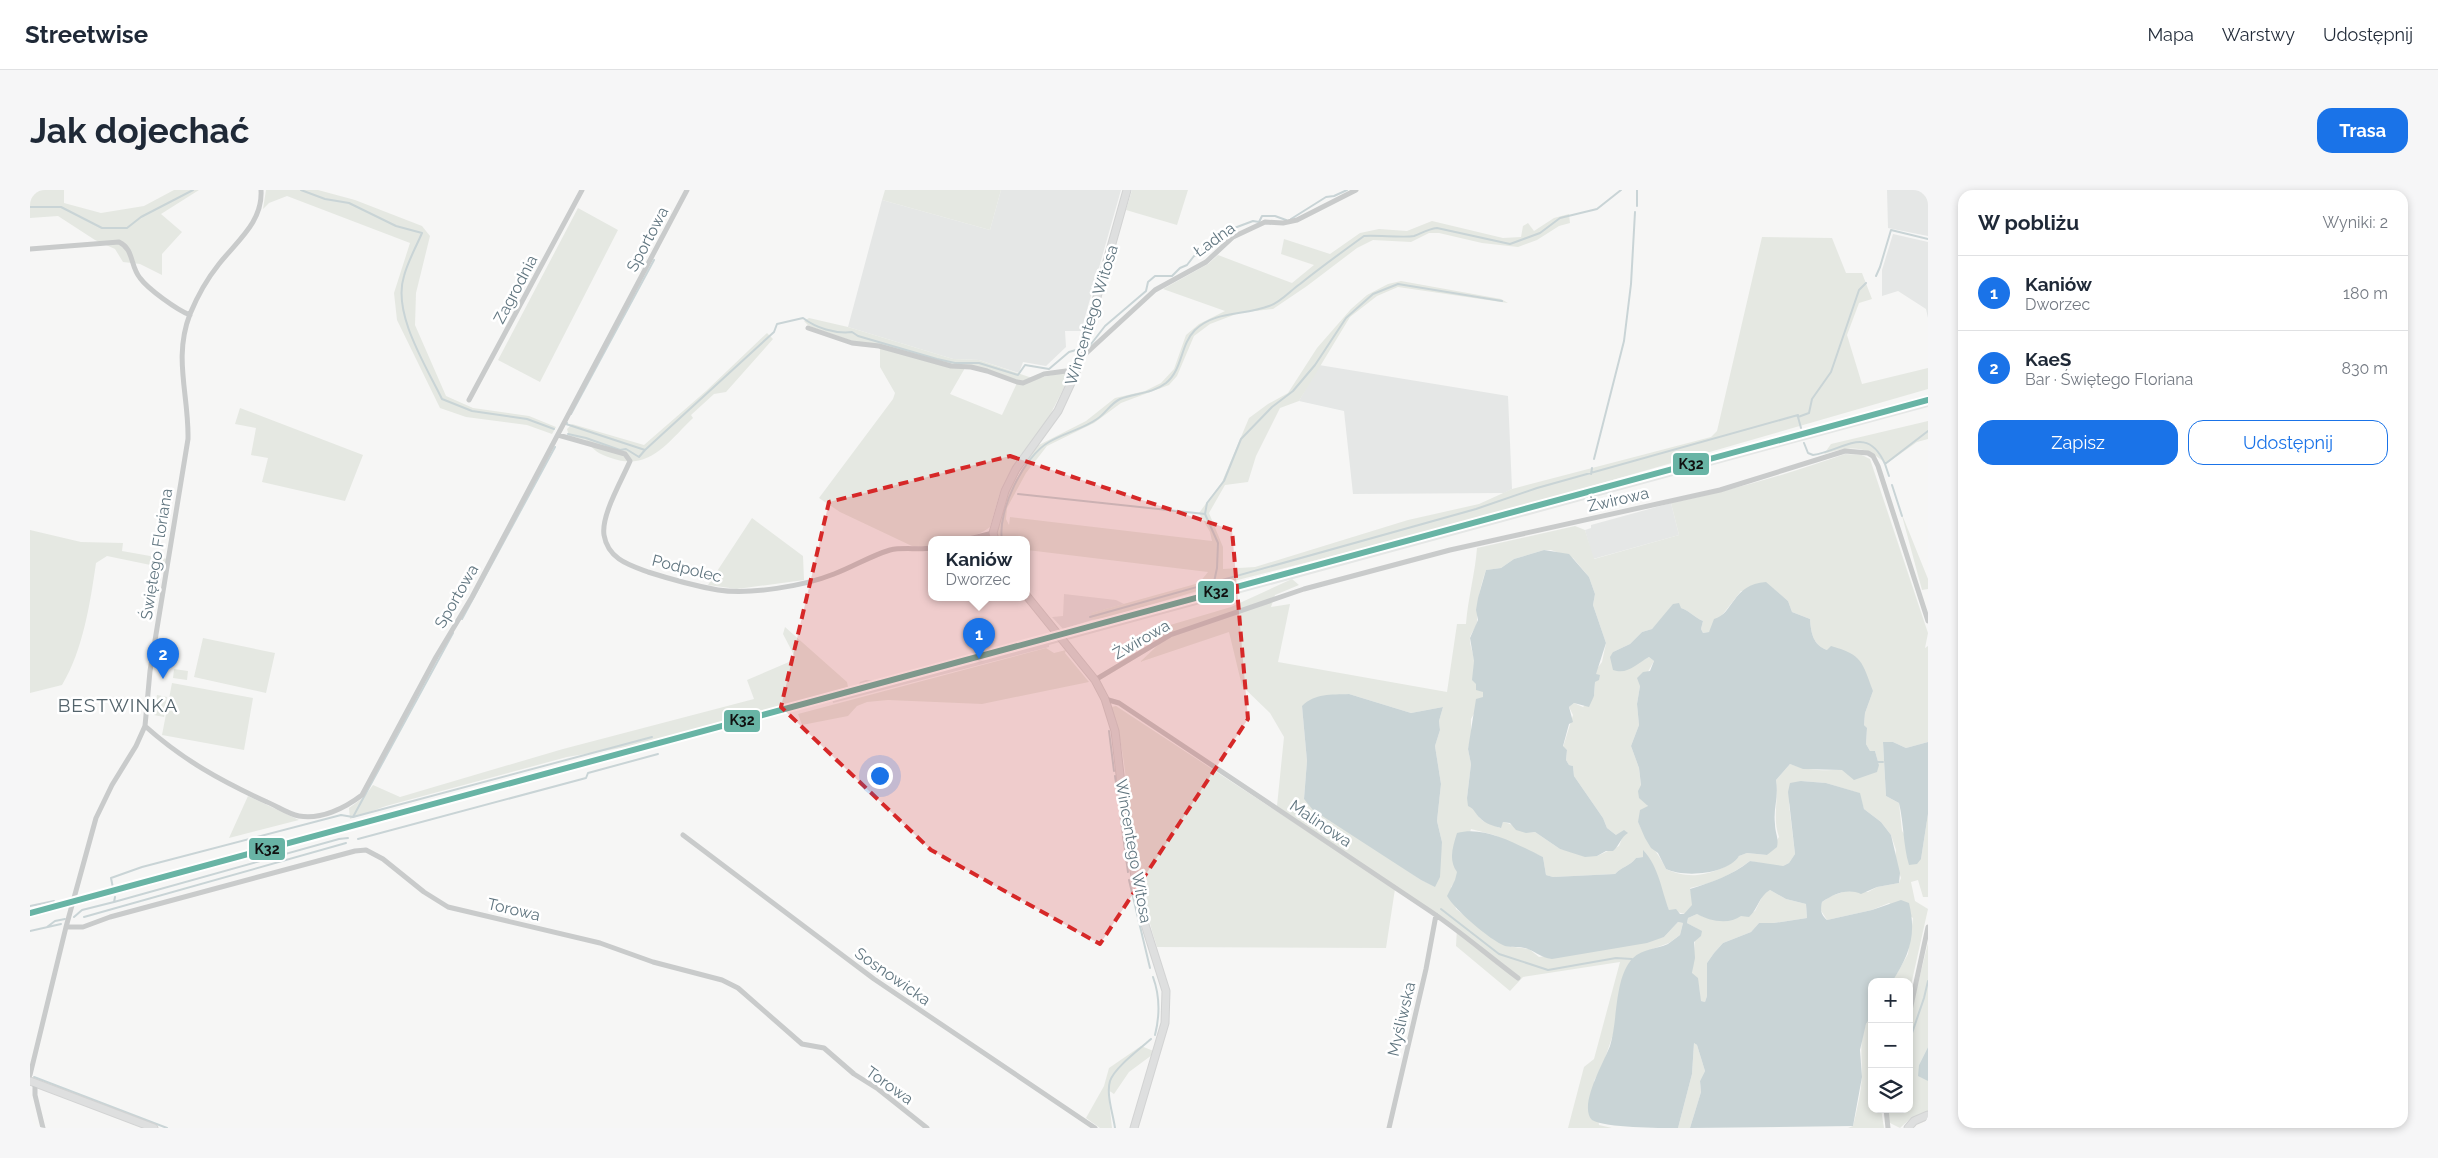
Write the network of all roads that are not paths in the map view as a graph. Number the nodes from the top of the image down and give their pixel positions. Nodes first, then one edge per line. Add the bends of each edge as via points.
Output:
1 (261, 190) edge
2 (582, 190) edge
3 (687, 190) edge
4 (1127, 190) edge
5 (1356, 190) edge
6 (30, 249) edge
7 (190, 315) junction
8 (808, 328) dead end
9 (1080, 358) junction
10 (1076, 372) junction
11 (469, 400) dead end
12 (558, 435) junction
13 (994, 536) edge
14 (928, 548) edge
15 (1030, 600) edge
16 (1928, 622) edge
17 (1095, 680) junction
18 (1105, 699) junction
19 (145, 726) junction
20 (683, 835) dead end
21 (1436, 915) junction
22 (66, 927) junction
23 (1928, 927) edge
24 (1518, 978) dead end
25 (1913, 996) edge
26 (30, 1075) edge
27 (32, 1082) edge
28 (1886, 1113) edge
29 (1928, 1114) edge
30 (1888, 1127) edge
31 (43, 1128) edge
32 (154, 1128) edge
33 (927, 1128) edge
34 (1094, 1128) edge
35 (1134, 1128) edge
36 (1388, 1128) edge
37 (1908, 1128) edge

1 - 7 street, Świętego Floriana via 258,213 251,227 218,265
2 - 11 street, Zagrodnia
3 - 12 street, Sportowa
4 - 9 street, Wincentego Witosa
5 - 9 street, Ładna via 1297,220 1265,222 1233,237 1206,262 1154,290
6 - 7 street via 119,242 129,250 140,279
7 - 19 street, Świętego Floriana via 182,343 181,366 188,439 150,671
8 - 10 street via 951,366 987,370 1023,383 1044,374
9 - 10 street, Wincentego Witosa
10 - 13 street, Wincentego Witosa via 1058,411 1016,469 1005,491
12 - 14 street, Podpolec via 626,454 630,461 605,521 604,535 609,550 618,559 658,575 718,590 765,589 833,575 892,549
12 - 19 street, Sportowa via 362,795 345,808 317,816 298,816 204,771 172,750
15 - 17 street, Wincentego Witosa
16 - 17 street, Żwirowa via 1878,466 1868,453 1845,451 1720,490 1450,550 1304,589 1170,635
17 - 18 street, Wincentego Witosa
18 - 21 street, Malinowa via 1119,703
18 - 35 street, Wincentego Witosa via 1115,731 1126,827 1142,915 1166,991 1165,1023 1158,1053
19 - 22 street, Świętego Floriana via 96,818
20 - 34 street, Sosnowicka via 874,979
21 - 24 street, Malinowa
21 - 36 street, Myśliwska
22 - 26 street, Świętego Floriana
22 - 33 street, Torowa via 83,927 128,912 366,850 448,907 600,943 731,984 802,1044 824,1048
23 - 25 street
27 - 31 street
27 - 32 street
28 - 30 street
29 - 37 street

